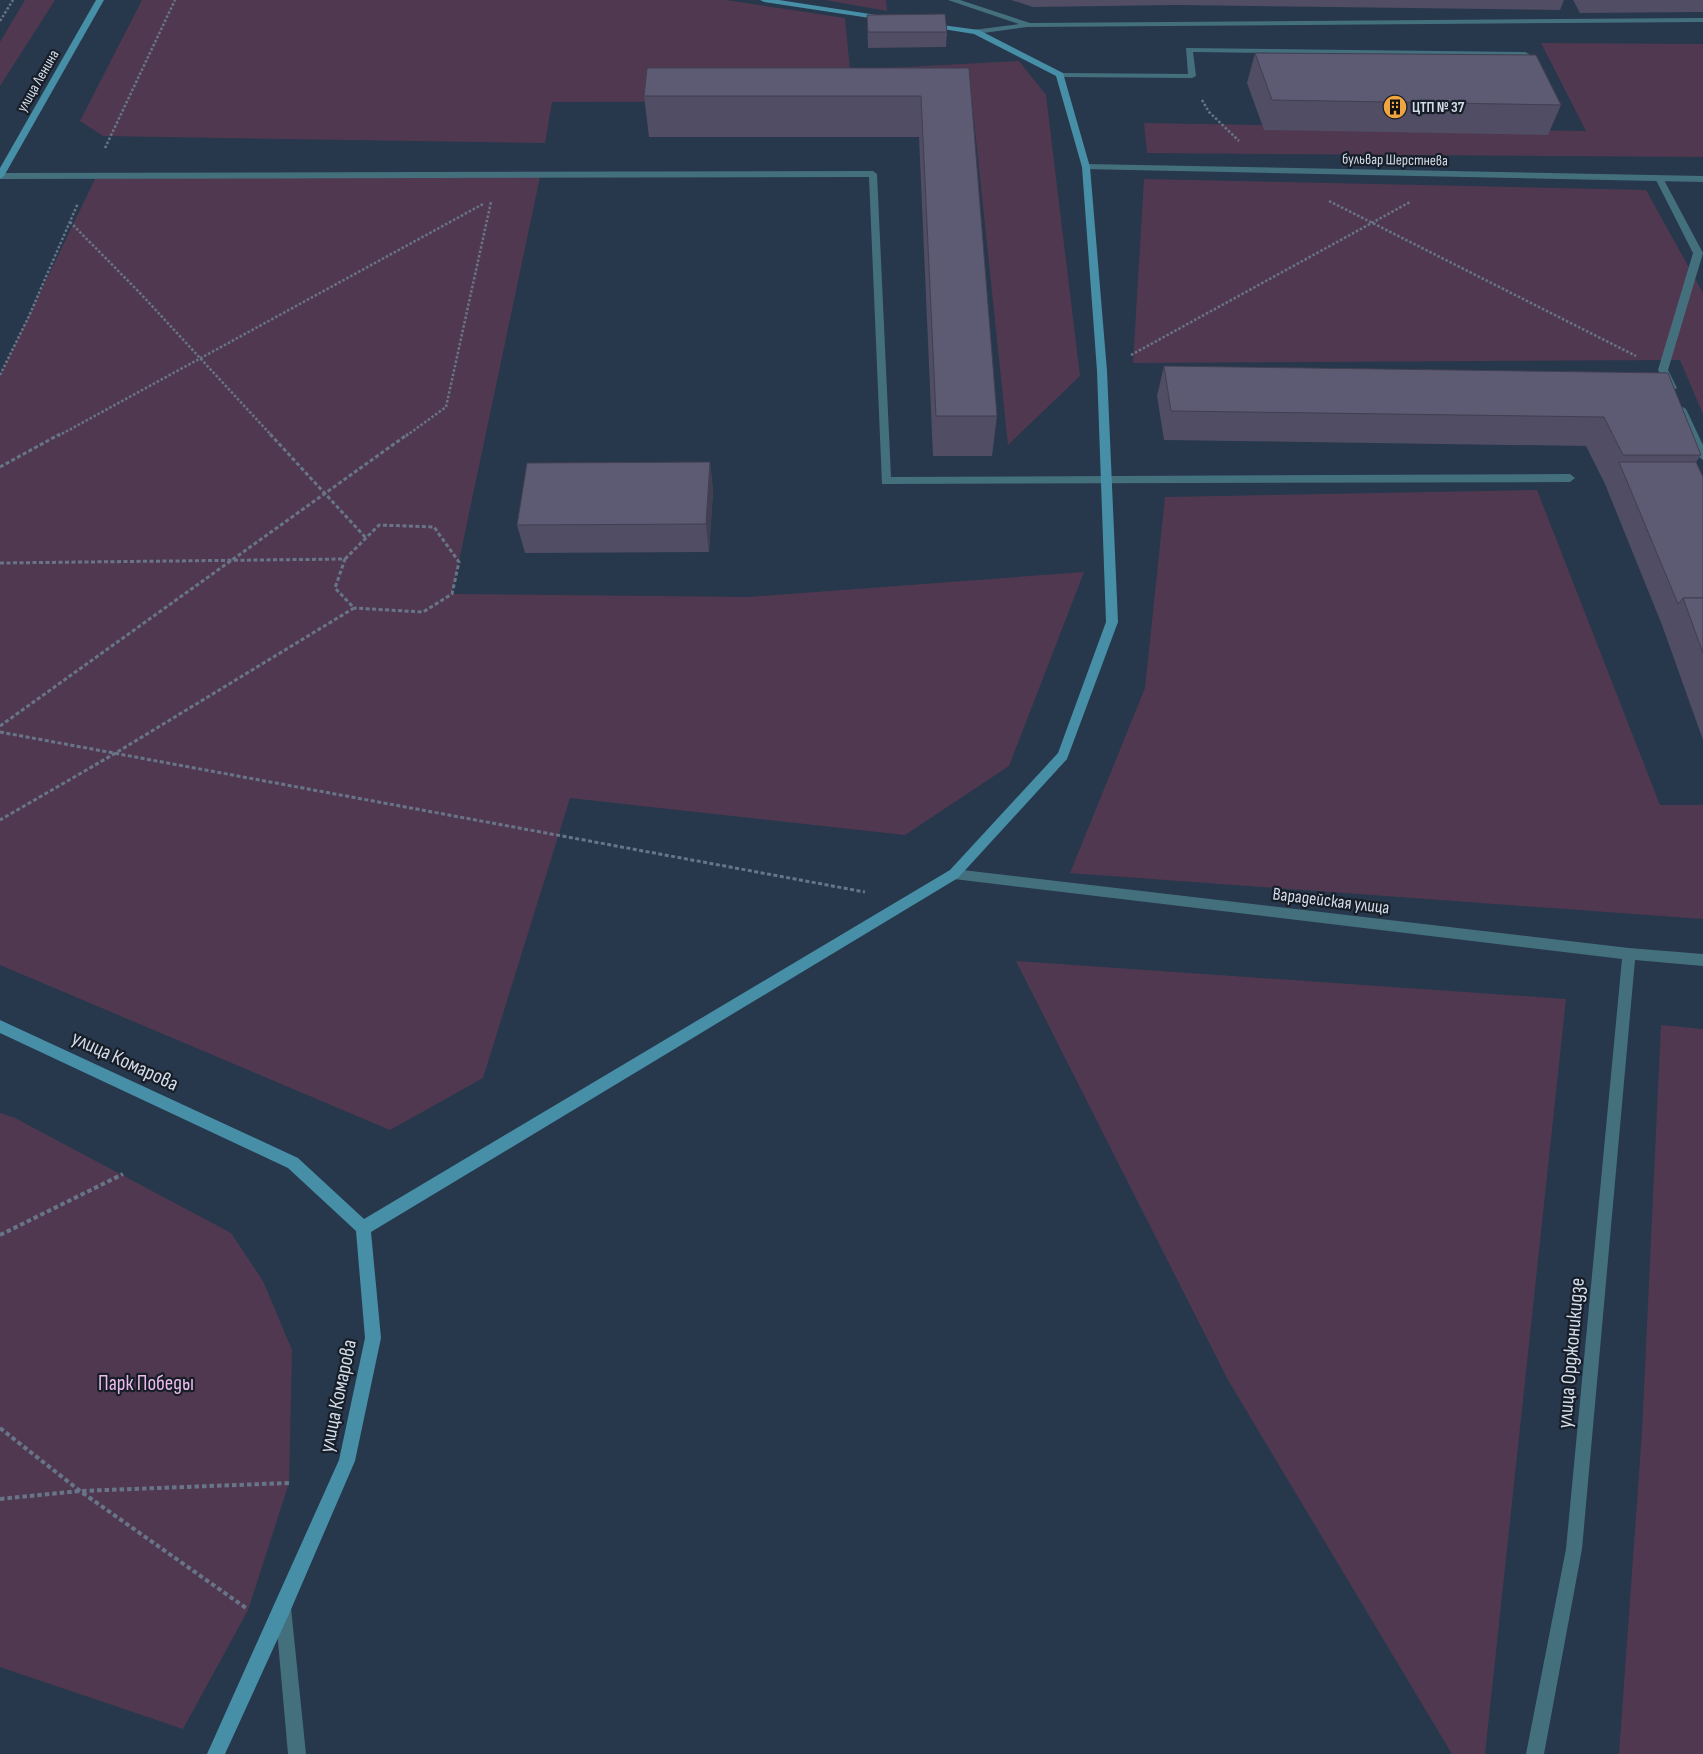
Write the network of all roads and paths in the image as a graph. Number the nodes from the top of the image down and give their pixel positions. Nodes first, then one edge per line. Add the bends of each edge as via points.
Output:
1 (13, 0) edge
2 (100, 0) edge
3 (764, 0) edge
4 (952, 0) edge
5 (899, 20) edge
6 (1703, 20) edge
7 (0, 21) edge
8 (918, 23) edge
9 (1029, 25) junction
10 (976, 32) junction
11 (1060, 75) junction
12 (1533, 80) edge
13 (1209, 112) dead end
14 (1086, 167) junction
15 (1270, 171) junction
16 (0, 176) edge
17 (1459, 176) junction
18 (1660, 180) junction
19 (1703, 180) edge
20 (1329, 201) dead end
21 (70, 222) dead end
22 (1371, 222) junction
23 (200, 358) junction
24 (1663, 370) junction
25 (1102, 371) junction
26 (1703, 456) edge
27 (0, 467) edge
28 (1570, 478) dead end
29 (1108, 481) junction
30 (325, 493) junction
31 (366, 538) junction
32 (345, 559) junction
33 (230, 561) junction
34 (0, 563) edge
35 (354, 608) junction
36 (0, 726) edge
37 (0, 732) edge
38 (114, 754) junction
39 (0, 820) edge
40 (954, 874) junction
41 (911, 900) junction
42 (1629, 954) junction
43 (1703, 960) edge
44 (0, 1026) edge
45 (123, 1174) dead end
46 (363, 1228) junction
47 (0, 1235) edge
48 (0, 1428) edge
49 (289, 1482) dead end
50 (80, 1490) junction
51 (0, 1498) edge
52 (284, 1608) junction
53 (248, 1610) dead end
54 (216, 1754) edge
55 (297, 1754) edge
56 (1535, 1754) edge

1 - 7 path
2 - 16 street, улица Ленина
3 - 5 street
4 - 9 street
6 - 9 street
8 - 10 street
9 - 10 street
10 - 11 street
11 - 12 street via 1192,76 1189,50 1525,54
11 - 14 street
13 - 15 path
14 - 15 street, бульвар Шерстнева
14 - 25 street
15 - 17 street, бульвар Шерстнева
16 - 29 street via 873,174 886,481
17 - 18 street, бульвар Шерстнева
17 - 22 path
18 - 19 street, бульвар Шерстнева
18 - 24 street via 1698,253
20 - 22 path
21 - 23 path
22 - 24 path
22 - 25 path
23 - 27 path
23 - 30 path
23 - 30 path via 492,199 446,407
24 - 26 street
25 - 29 street
28 - 29 street
29 - 40 street via 1112,622 1063,756
30 - 31 path
30 - 33 path
31 - 32 path
31 - 35 path via 379,525 434,527 459,562 452,594 423,612
32 - 33 path
32 - 35 path via 335,588
33 - 34 path
33 - 36 path
35 - 38 path
37 - 38 path
38 - 39 path
38 - 41 path
40 - 41 street
40 - 42 street, Варадейская улица
41 - 46 street
42 - 43 street, Варадейская улица
42 - 56 street, улица Орджоникидзе via 1574,1549
44 - 46 street, улица Комарова via 293,1163
45 - 47 path
46 - 52 street, улица Комарова via 373,1338 347,1461
48 - 50 path
49 - 50 path
50 - 51 path
50 - 53 path
52 - 54 street, улица Комарова
52 - 55 street

